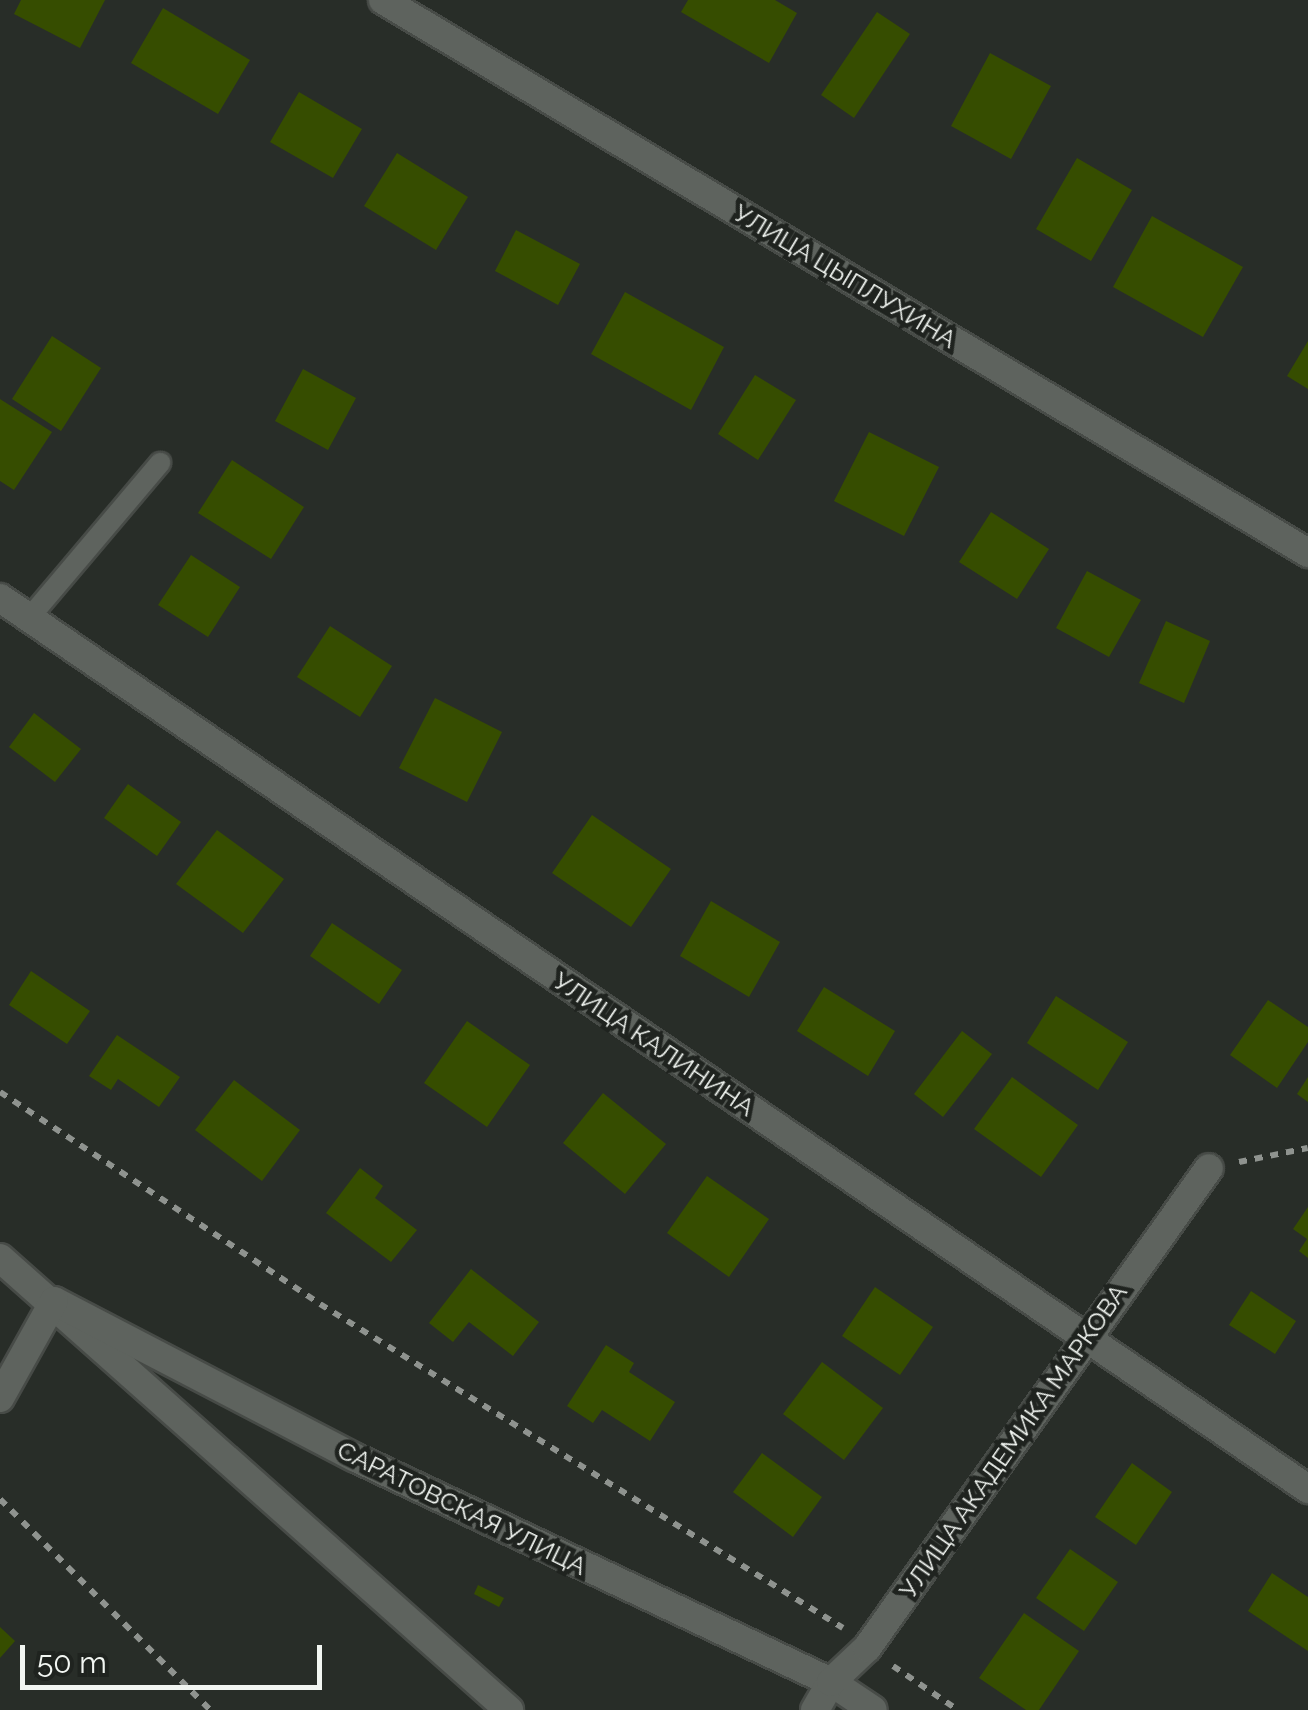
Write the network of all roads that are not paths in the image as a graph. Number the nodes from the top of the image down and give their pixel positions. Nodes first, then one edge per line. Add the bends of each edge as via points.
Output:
1 (382, 0) edge
2 (160, 463) dead end
3 (1308, 553) edge
4 (0, 598) edge
5 (30, 617) junction
6 (1209, 1168) road end
7 (0, 1258) edge
8 (54, 1301) junction
9 (1084, 1338) junction
10 (0, 1398) edge
11 (1308, 1489) edge
12 (830, 1682) junction
13 (509, 1710) edge
14 (815, 1710) edge
15 (872, 1710) edge

1 - 3 street, УЛИЦА ЦЫПЛУХИНА
2 - 5 lane
4 - 5 street, УЛИЦА КАЛИНИНА
5 - 9 street, УЛИЦА КАЛИНИНА
6 - 9 street, УЛИЦА АКАДЕМИКА МАРКОВА
7 - 8 street, САРАТОВСКАЯ УЛИЦА
8 - 10 street
8 - 12 street, САРАТОВСКАЯ УЛИЦА via 356,1458
8 - 13 street, САРАТОВСКАЯ УЛИЦА
9 - 11 street, УЛИЦА КАЛИНИНА
9 - 12 street, УЛИЦА АКАДЕМИКА МАРКОВА via 867,1648
12 - 14 street, УЛИЦА АКАДЕМИКА МАРКОВА
12 - 15 street, САРАТОВСКАЯ УЛИЦА

